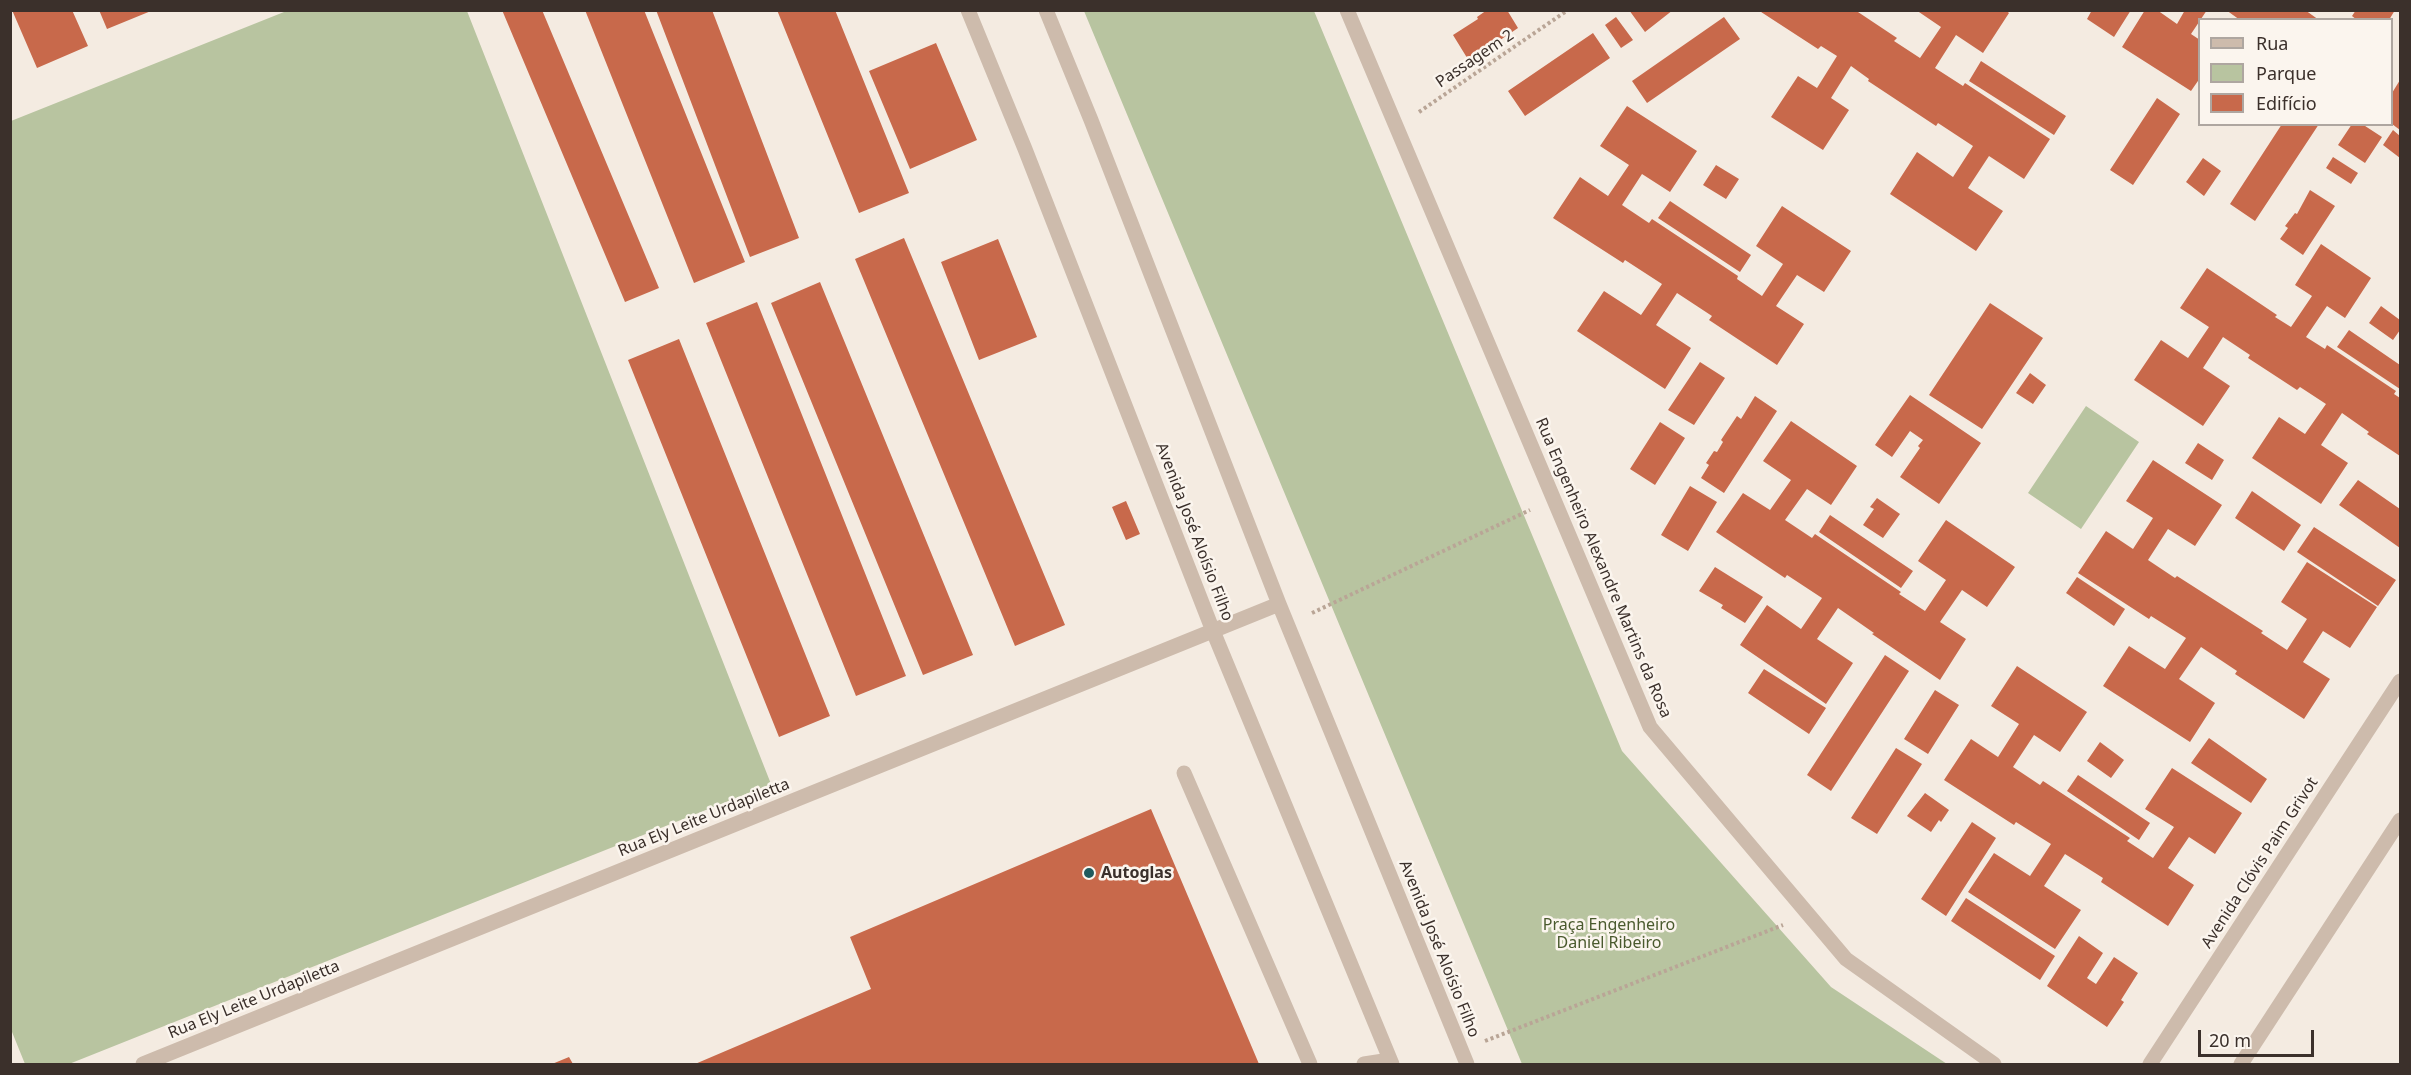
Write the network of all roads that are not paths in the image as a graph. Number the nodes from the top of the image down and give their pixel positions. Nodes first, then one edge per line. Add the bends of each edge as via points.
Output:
1 (968, 10) edge
2 (1046, 10) edge
3 (1347, 10) edge
4 (1279, 604) junction
5 (1213, 631) junction
6 (2400, 681) edge
7 (1184, 773) dead end
8 (2400, 820) edge
9 (1391, 1062) edge
10 (143, 1065) edge
11 (1310, 1065) edge
12 (1364, 1065) edge
13 (1467, 1065) edge
14 (1994, 1065) edge
15 (2150, 1065) edge
16 (2241, 1065) edge

1 - 5 street, Avenida José Aloísio Filho
2 - 4 street, Avenida José Aloísio Filho
3 - 14 street, Rua Engenheiro Alexandre Martins da Rosa via 1650,727 1846,959
4 - 5 street, Rua Ely Leite Urdapiletta
4 - 13 street, Avenida José Aloísio Filho
5 - 9 street, Avenida José Aloísio Filho
5 - 10 street, Rua Ely Leite Urdapiletta
6 - 15 street, Avenida Clóvis Paim Grivot
7 - 11 street
8 - 16 street
9 - 12 street

